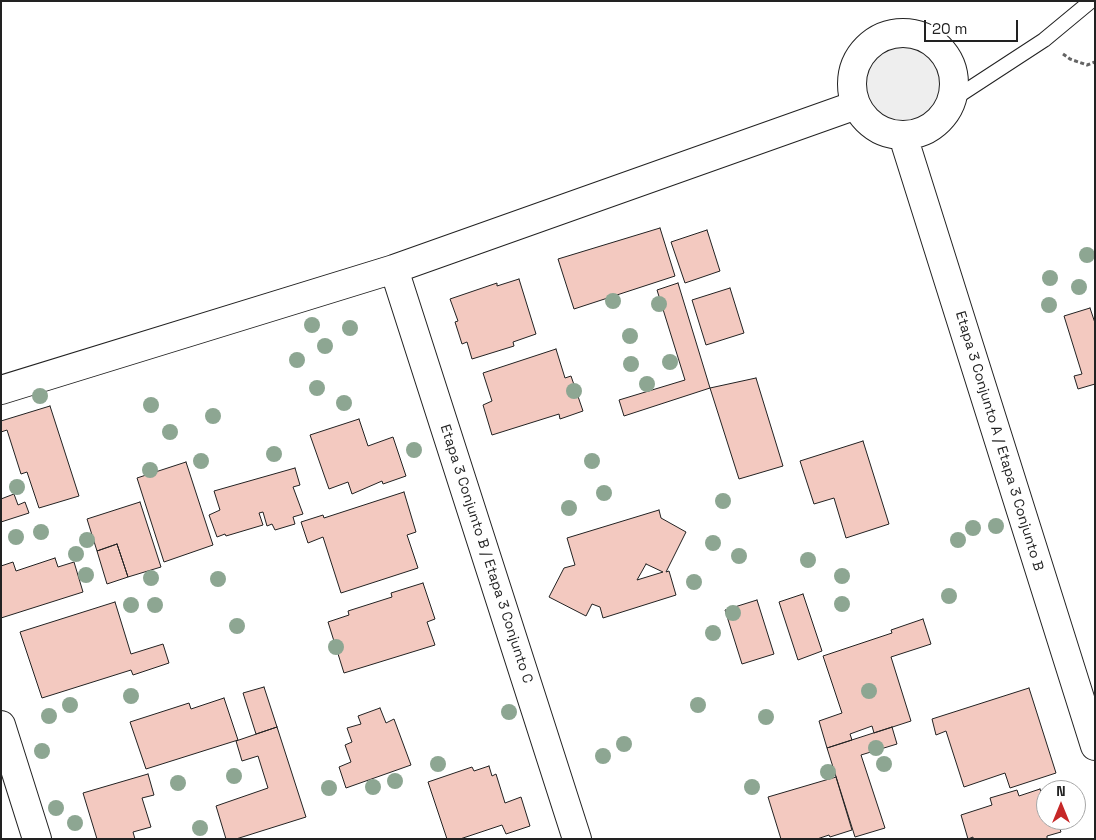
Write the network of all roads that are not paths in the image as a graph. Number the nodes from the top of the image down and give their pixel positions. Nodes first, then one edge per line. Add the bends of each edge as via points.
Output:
1 (1091, 1) edge
2 (952, 100) junction
3 (856, 105) junction
4 (903, 136) junction
5 (394, 269) junction
6 (1, 390) edge
7 (1, 725) edge
8 (1095, 746) edge
9 (37, 839) edge
10 (577, 839) edge

1 - 2 lane via 1044,40
2 - 3 street via 954,81 949,62 937,46 920,36 900,33 881,38 865,50 854,67 851,86
2 - 4 street via 941,119 924,131
3 - 4 street via 867,121 884,132
3 - 5 street
4 - 8 street, Etapa 3 Conjunto A / Etapa 3 Conjunto B
5 - 6 street
5 - 10 street, Etapa 3 Conjunto B / Etapa 3 Conjunto C
7 - 9 street

